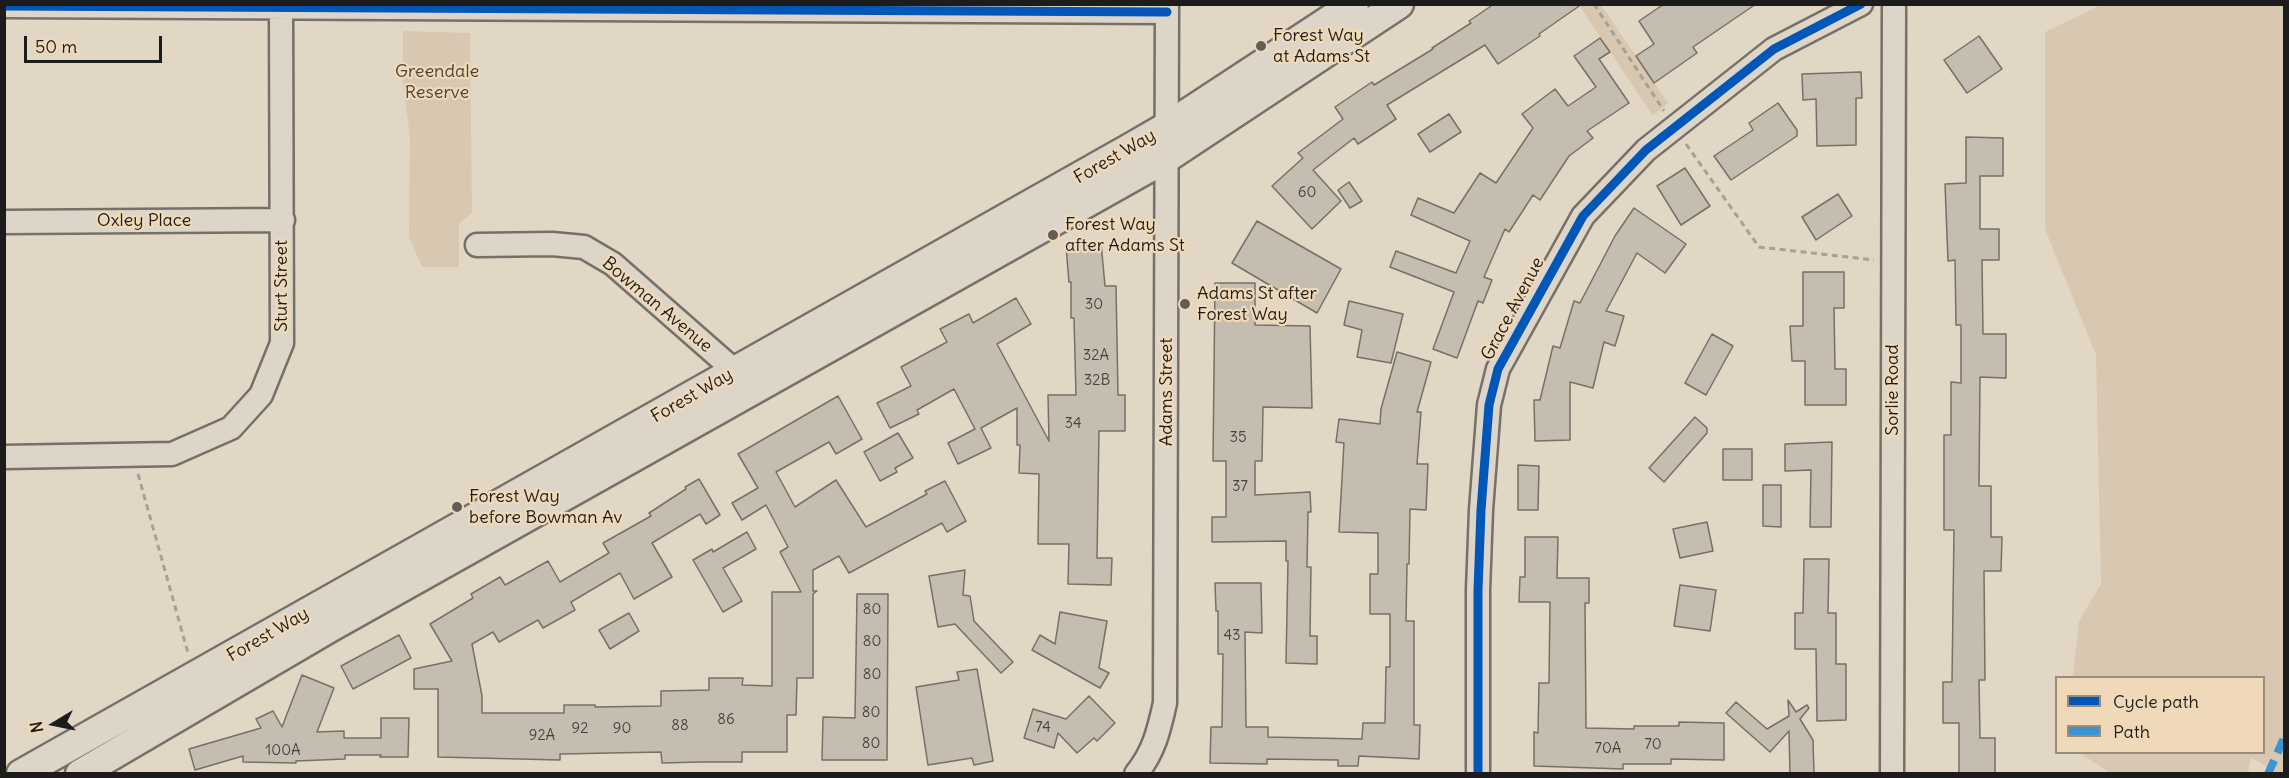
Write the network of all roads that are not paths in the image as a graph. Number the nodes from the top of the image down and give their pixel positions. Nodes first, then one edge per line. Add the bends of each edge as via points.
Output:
1 (1354, 4) edge
2 (1400, 4) edge
3 (1861, 4) edge
4 (1869, 4) edge
5 (4, 6) edge
6 (281, 6) edge
7 (1896, 6) edge
8 (1167, 8) edge
9 (1168, 126) junction
10 (1168, 156) junction
11 (283, 220) junction
12 (4, 222) edge
13 (477, 245) dead end
14 (741, 382) junction
15 (4, 457) edge
16 (84, 738) junction
17 (93, 770) edge
18 (21, 774) edge
19 (1136, 774) edge
20 (1478, 774) edge
21 (1892, 774) edge

1 - 9 main road, Forest Way
2 - 10 main road, Forest Way
3 - 20 street, Grace Avenue via 1774,49 1646,150 1583,216 1498,369 1489,405 1480,521
4 - 7 street via 1883,11
5 - 6 street
6 - 8 street
6 - 11 street, Sturt Street
7 - 21 street, Sorlie Road
8 - 9 street, Adams Street
9 - 10 street, Adams Street
9 - 14 main road, Forest Way
10 - 14 main road, Forest Way
10 - 19 street, Adams Street via 1165,703 1158,735
11 - 12 street, Oxley Place
11 - 15 street, Sturt Street via 282,343 261,394 231,428 171,454
13 - 14 street, Bowman Avenue via 584,247 613,264
14 - 16 main road, Forest Way
14 - 17 main road, Forest Way
16 - 17 street
16 - 18 main road, Forest Way

